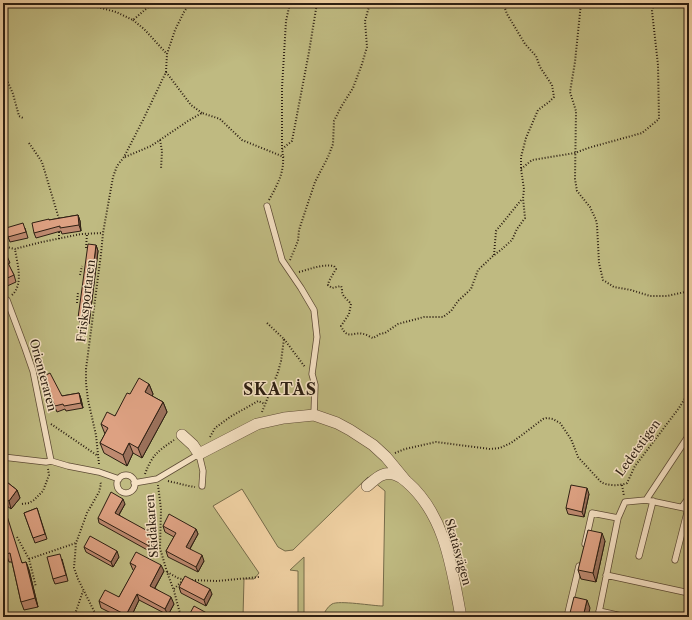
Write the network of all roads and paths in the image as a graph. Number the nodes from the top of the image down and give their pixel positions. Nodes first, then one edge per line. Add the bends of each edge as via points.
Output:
1 (4, 3) edge
2 (83, 3) edge
3 (153, 3) edge
4 (190, 3) edge
5 (290, 3) edge
6 (317, 3) edge
7 (370, 3) edge
8 (503, 3) edge
9 (581, 3) edge
10 (654, 3) edge
11 (3, 6) edge
12 (133, 20) junction
13 (167, 54) junction
14 (3, 71) edge
15 (166, 72) junction
16 (202, 113) junction
17 (23, 118) dead end
18 (160, 140) junction
19 (29, 143) dead end
20 (282, 149) junction
21 (575, 153) junction
22 (124, 157) junction
23 (284, 157) junction
24 (161, 169) dead end
25 (521, 169) junction
26 (523, 198) junction
27 (267, 206) joint
28 (59, 220) edge
29 (59, 226) edge
30 (102, 233) junction
31 (87, 234) junction
32 (59, 239) junction
33 (3, 246) edge
34 (86, 248) edge
35 (15, 249) junction
36 (494, 256) junction
37 (82, 266) dead end
38 (287, 267) junction
39 (81, 271) junction
40 (87, 272) edge
41 (92, 272) edge
42 (98, 273) junction
43 (292, 274) junction
44 (80, 275) dead end
45 (689, 289) edge
46 (78, 292) dead end
47 (77, 299) junction
48 (5, 300) edge
49 (83, 300) edge
50 (89, 300) edge
51 (95, 301) junction
52 (77, 303) dead end
53 (267, 323) dead end
54 (284, 340) junction
55 (312, 374) junction
56 (689, 392) edge
57 (265, 404) junction
58 (314, 415) junction
59 (43, 419) junction
60 (257, 424) junction
61 (689, 435) edge
62 (182, 436) dead end
63 (164, 447) dead end
64 (202, 452) junction
65 (392, 455) dead end
66 (98, 456) junction
67 (3, 457) edge
68 (48, 462) junction
69 (99, 472) junction
70 (157, 478) junction
71 (119, 479) junction
72 (405, 480) junction
73 (143, 481) junction
74 (134, 483) junction
75 (189, 486) dead end
76 (202, 486) dead end
77 (367, 486) dead end
78 (689, 497) edge
79 (646, 500) junction
80 (653, 501) junction
81 (22, 504) dead end
82 (687, 508) edge
83 (618, 518) junction
84 (17, 537) dead end
85 (76, 543) junction
86 (583, 550) edge
87 (639, 556) dead end
88 (581, 558) edge
89 (29, 559) junction
90 (675, 560) dead end
91 (167, 572) junction
92 (606, 575) junction
93 (258, 577) dead end
94 (184, 580) junction
95 (36, 587) dead end
96 (83, 589) junction
97 (174, 589) junction
98 (689, 593) edge
99 (598, 614) edge
100 (74, 617) edge
101 (97, 617) edge
102 (181, 617) edge
103 (461, 617) edge
104 (567, 617) edge
105 (626, 617) edge

1 - 11 path
2 - 12 path via 116,12
3 - 12 path
4 - 13 path via 175,30
5 - 20 path via 286,21 282,88
6 - 20 path via 292,141
7 - 38 path via 365,21 366,47 362,64 353,88 334,121 333,144 315,182 298,240
8 - 25 path via 507,14 525,44 536,56 552,85 554,97 538,110 526,138
9 - 21 path via 570,92 576,111
10 - 21 path via 652,11 658,65 659,119 642,134
12 - 13 path
13 - 15 path
14 - 17 path via 19,116
15 - 16 path via 191,105
15 - 22 path, Frisksportaren
16 - 18 path
16 - 23 path via 220,119 242,140
18 - 22 path
18 - 24 path
19 - 28 path via 42,162
20 - 23 path
21 - 25 path via 532,160
21 - 45 path via 577,191 590,207 596,220 599,264 603,280 614,287 650,296 667,296
22 - 30 path, Frisksportaren via 113,177
23 - 27 path via 282,172
25 - 26 path
26 - 36 path via 496,231
26 - 36 path via 525,218 512,240
27 - 38 lane via 282,260
29 - 32 path
30 - 31 path
30 - 42 path, Frisksportaren
31 - 32 path
31 - 34 path
32 - 35 path
33 - 35 path
35 - 48 path via 18,286
36 - 43 path via 478,270 472,289 443,317 424,317 398,324 372,338 363,334 346,333 341,326 349,314 351,304 344,296 341,286 332,288 328,285 336,269 334,266 321,266
37 - 39 path
38 - 43 lane
39 - 40 path
39 - 44 path
41 - 42 path
42 - 51 path, Frisksportaren
43 - 55 lane via 314,310 317,337
46 - 47 path
47 - 49 path
47 - 52 path
48 - 59 lane, Orienteraren via 33,371
50 - 51 path
51 - 66 path, Frisksportaren via 86,383
53 - 54 path
54 - 55 path
54 - 57 path via 278,372
55 - 58 lane via 315,385
56 - 65 path, Ledetstigen via 638,462 626,483 622,485 601,482 578,457 571,439 560,423 547,418 500,448 490,450 436,442 406,448
57 - 60 path
57 - 64 path via 258,401 215,428
58 - 60 street, Skatåsvägen
58 - 72 street, Skatåsvägen via 350,430 373,445
59 - 66 path
59 - 68 lane, Orienteraren
60 - 64 street, Skatåsvägen
61 - 79 lane
62 - 64 street
63 - 73 path via 149,464
64 - 70 lane
64 - 76 lane
66 - 69 path, Frisksportaren
67 - 68 lane
68 - 69 lane
68 - 81 path via 49,475 43,491 34,500
69 - 71 lane
69 - 85 path, Frisksportaren via 99,492 87,513
70 - 73 lane
70 - 75 path
70 - 91 path, Skidåkaren via 161,509 160,548
71 - 74 lane via 126,476
71 - 74 lane via 117,487 124,493 129,492
72 - 77 street, Skatåsvägen via 388,474 382,475
72 - 103 street, Skatåsvägen via 419,493 438,525 454,580
73 - 74 lane
78 - 82 lane
79 - 80 lane
79 - 83 lane via 625,502
80 - 82 lane
80 - 87 lane
82 - 90 lane
83 - 86 lane via 592,513
83 - 92 lane
84 - 89 path
85 - 89 path
85 - 96 path, Frisksportaren via 74,568
88 - 104 lane
89 - 95 path
91 - 94 path
91 - 97 path, Skidåkaren
92 - 98 lane
92 - 99 lane
93 - 94 path via 217,581
94 - 97 path
96 - 100 path
96 - 101 path, Frisksportaren
97 - 102 path, Skidåkaren
99 - 105 lane

